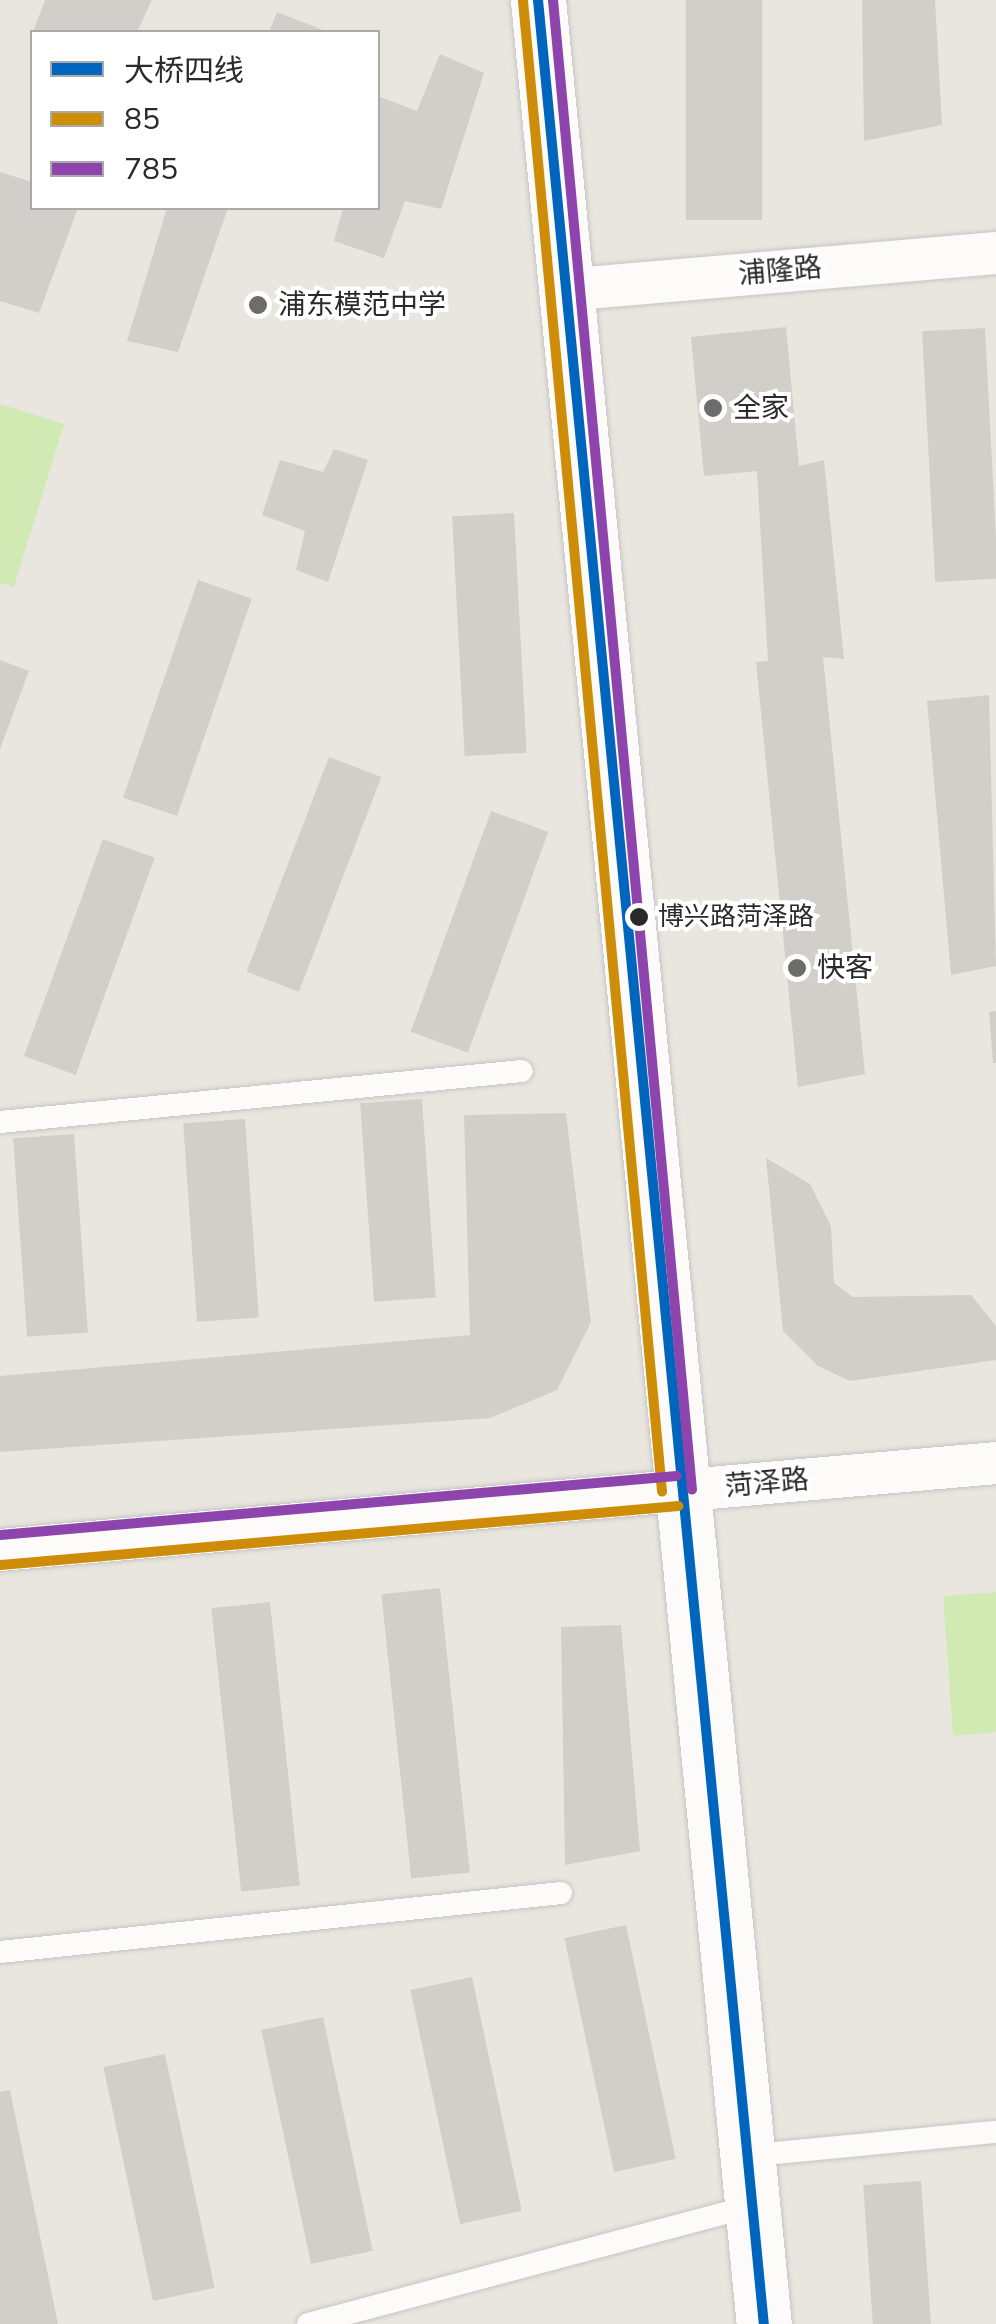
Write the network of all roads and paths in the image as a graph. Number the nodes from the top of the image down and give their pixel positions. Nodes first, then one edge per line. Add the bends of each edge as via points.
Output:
1 (538, 0) edge
2 (996, 253) edge
3 (564, 290) junction
4 (522, 1071) dead end
5 (0, 1122) edge
6 (996, 1463) edge
7 (677, 1491) junction
8 (0, 1550) edge
9 (561, 1893) dead end
10 (0, 1952) edge
11 (996, 2132) edge
12 (749, 2181) junction
13 (308, 2324) edge
14 (764, 2324) edge

1 - 3 street
2 - 3 street, 浦隆路
3 - 7 street
4 - 5 lane
6 - 7 street, 菏泽路
7 - 8 street, 菏泽路
7 - 12 street via 726,1876
9 - 10 lane
11 - 12 lane
12 - 13 lane
12 - 14 street

